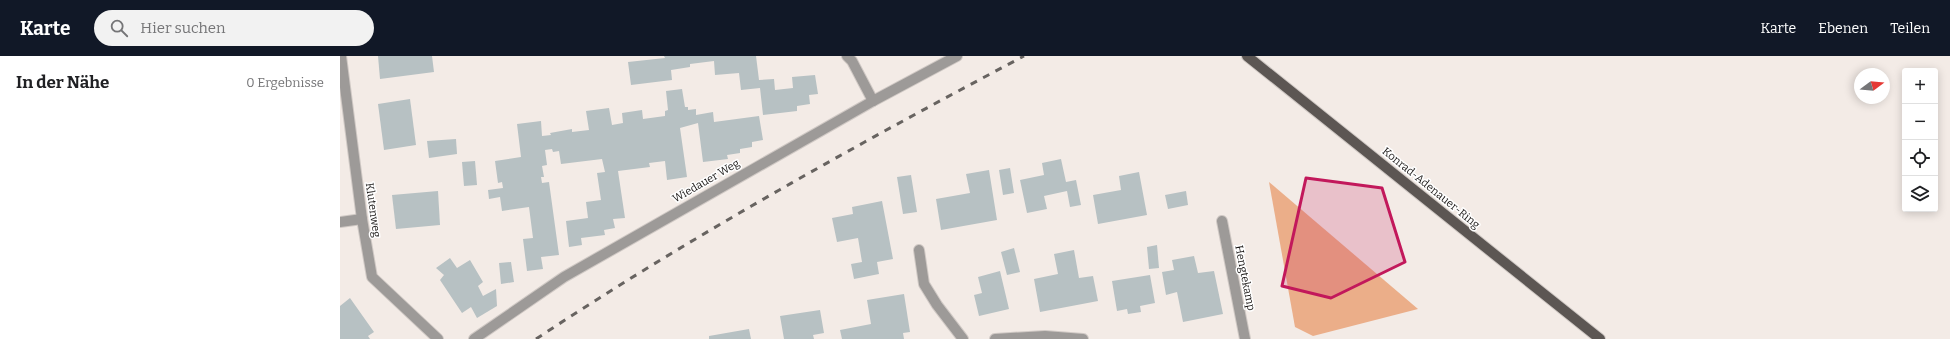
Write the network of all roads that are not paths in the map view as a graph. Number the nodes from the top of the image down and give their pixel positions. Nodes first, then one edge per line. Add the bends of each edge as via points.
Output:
1 (341, 56) edge
2 (847, 56) edge
3 (957, 56) edge
4 (1247, 56) edge
5 (873, 101) junction
6 (362, 219) junction
7 (1222, 221) dead end
8 (340, 222) edge
9 (919, 250) dead end
10 (438, 339) edge
11 (474, 339) edge
12 (963, 339) edge
13 (995, 339) edge
14 (1084, 339) edge
15 (1245, 339) edge
16 (1600, 339) edge

1 - 6 street, Klutenweg
2 - 5 street
3 - 5 street, Wiedauer Weg
4 - 16 main road, Konrad-Adenauer-Ring
5 - 11 street, Wiedauer Weg via 564,277
6 - 8 street
6 - 10 street, Klutenweg via 372,277
7 - 15 street, Hengtekamp
9 - 12 street via 924,284
13 - 14 street via 1045,336

